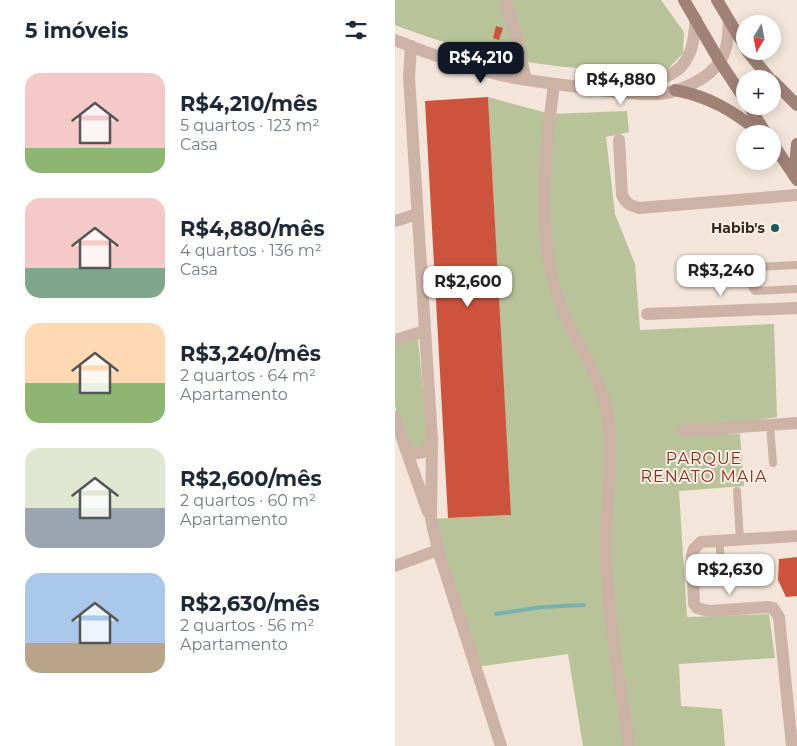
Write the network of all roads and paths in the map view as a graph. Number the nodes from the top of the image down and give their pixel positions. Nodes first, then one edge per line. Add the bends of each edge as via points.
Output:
1 (505, 0) edge
2 (684, 0) edge
3 (717, 0) edge
4 (696, 19) junction
5 (729, 21) junction
6 (736, 32) edge
7 (395, 40) edge
8 (414, 52) junction
9 (754, 60) edge
10 (720, 62) junction
11 (763, 70) edge
12 (526, 80) junction
13 (560, 85) junction
14 (736, 86) edge
15 (675, 90) junction
16 (781, 90) edge
17 (797, 105) edge
18 (750, 125) edge
19 (619, 140) dead end
20 (797, 144) edge
21 (781, 156) edge
22 (796, 178) edge
23 (797, 195) edge
24 (417, 214) junction
25 (395, 221) edge
26 (797, 265) edge
27 (797, 289) edge
28 (797, 308) edge
29 (647, 314) dead end
30 (425, 331) junction
31 (395, 340) edge
32 (395, 417) edge
33 (797, 423) edge
34 (770, 425) junction
35 (684, 430) dead end
36 (432, 440) junction
37 (405, 450) junction
38 (773, 463) dead end
39 (737, 491) dead end
40 (431, 519) junction
41 (797, 536) edge
42 (740, 540) junction
43 (719, 541) junction
44 (438, 550) junction
45 (395, 566) edge
46 (723, 578) dead end
47 (501, 746) edge
48 (629, 746) edge
49 (792, 746) edge

1 - 12 street
2 - 4 main road
3 - 5 main road
4 - 10 main road
4 - 13 street via 690,52 676,71 644,82
5 - 6 main road
5 - 10 street via 728,39
7 - 8 street
8 - 12 street
8 - 24 street via 409,78
9 - 11 main road
10 - 14 main road
10 - 15 street via 702,79
12 - 13 street
13 - 15 street via 658,94
13 - 48 street via 546,172 548,253 562,309 593,371 607,412 607,588
15 - 18 main road via 711,100
16 - 17 main road
19 - 23 street via 622,195 630,206 639,208
20 - 22 main road
21 - 22 main road
24 - 25 street
24 - 30 street
26 - 27 lane via 757,267 750,278 755,291
28 - 29 street
30 - 31 street
30 - 36 street
32 - 37 street
33 - 34 street
34 - 35 street
34 - 38 lane
36 - 37 street via 421,454
36 - 40 street
37 - 40 street
39 - 42 lane
40 - 44 street
41 - 42 street
42 - 43 street
43 - 46 lane
43 - 49 street via 701,542 694,549 694,604 709,611 773,608 779,617
44 - 45 street
44 - 47 street

